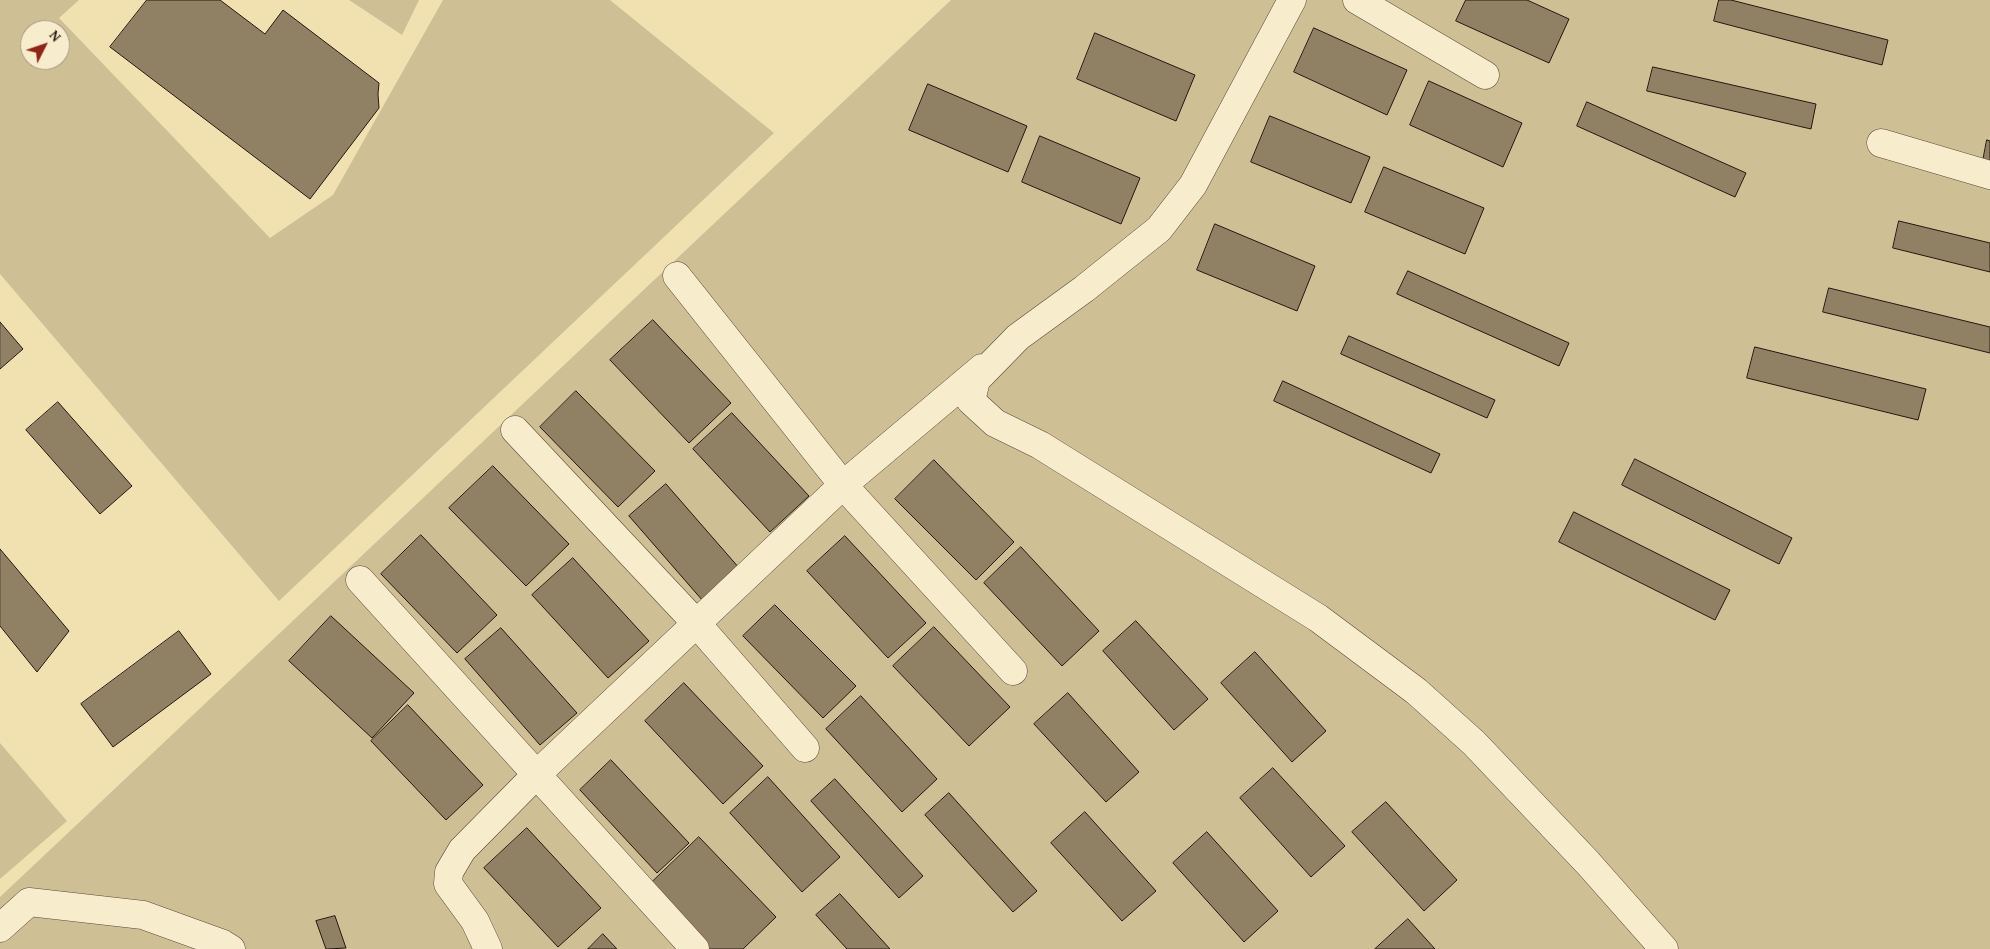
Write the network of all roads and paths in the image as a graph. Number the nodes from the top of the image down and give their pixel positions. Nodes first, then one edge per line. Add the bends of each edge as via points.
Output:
1 (1292, 0) edge
2 (1357, 0) edge
3 (1485, 75) dead end
4 (1881, 142) dead end
5 (1990, 175) edge
6 (677, 276) dead end
7 (1018, 337) junction
8 (515, 430) dead end
9 (843, 485) junction
10 (360, 580) dead end
11 (697, 624) junction
12 (1013, 671) dead end
13 (805, 748) dead end
14 (537, 774) junction
15 (0, 928) edge
16 (230, 949) edge
17 (488, 949) edge
18 (695, 949) edge
19 (1664, 949) edge

1 - 7 street via 1193,185 1159,229
2 - 3 street
4 - 5 street
6 - 9 street
7 - 9 street
7 - 19 street via 976,380 971,401 995,424 1040,445 1318,618 1416,691 1474,743
8 - 11 street
9 - 11 street
9 - 12 street
10 - 14 street
11 - 13 street
11 - 14 street
14 - 17 street via 462,850 449,872 448,884 474,921
14 - 18 street
15 - 16 street via 30,902 143,915

